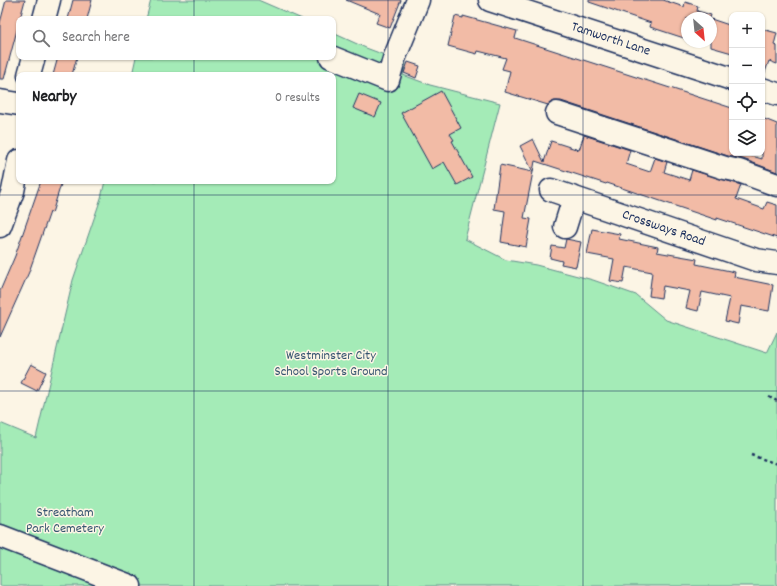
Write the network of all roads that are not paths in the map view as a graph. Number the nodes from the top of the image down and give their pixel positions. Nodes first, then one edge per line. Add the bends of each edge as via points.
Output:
1 (49, 0) edge
2 (418, 0) edge
3 (490, 0) edge
4 (45, 16) edge
5 (336, 59) edge
6 (33, 60) edge
7 (30, 72) edge
8 (729, 78) edge
9 (765, 90) edge
10 (777, 94) edge
11 (0, 101) edge
12 (16, 104) edge
13 (557, 113) dead end
14 (16, 176) edge
15 (777, 185) edge
16 (550, 190) dead end
17 (574, 198) junction
18 (0, 225) edge
19 (565, 227) dead end
20 (777, 263) edge
21 (0, 536) edge
22 (130, 586) edge

1 - 4 street
2 - 5 street via 388,80
3 - 8 street, Tamworth Lane
6 - 7 street
9 - 10 street
11 - 12 street
13 - 15 street
14 - 18 street
16 - 17 street, Crossways Road
17 - 19 street
17 - 20 street, Crossways Road via 756,260
21 - 22 street

